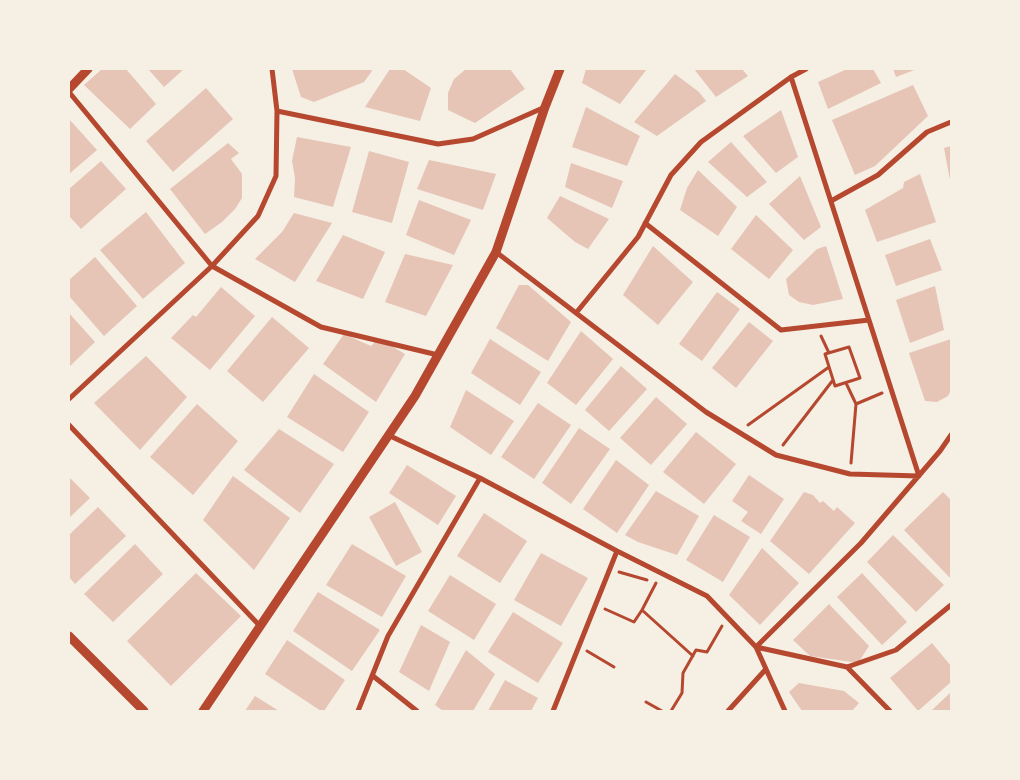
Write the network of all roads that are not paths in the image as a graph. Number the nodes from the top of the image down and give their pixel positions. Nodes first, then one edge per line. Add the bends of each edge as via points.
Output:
1 (88, 69) edge
2 (272, 69) edge
3 (806, 69) edge
4 (558, 70) edge
5 (791, 77) junction
6 (69, 91) edge
7 (545, 107) junction
8 (277, 111) junction
9 (951, 122) edge
10 (831, 201) junction
11 (645, 224) junction
12 (496, 252) junction
13 (212, 266) junction
14 (576, 313) junction
15 (869, 320) junction
16 (438, 354) junction
17 (69, 399) edge
18 (69, 425) edge
19 (388, 435) junction
20 (951, 435) edge
21 (919, 476) junction
22 (480, 478) junction
23 (617, 551) junction
24 (951, 605) edge
25 (260, 626) junction
26 (69, 636) edge
27 (756, 647) junction
28 (847, 667) junction
29 (766, 668) junction
30 (373, 676) junction
31 (144, 711) edge
32 (203, 711) edge
33 (358, 711) edge
34 (417, 711) edge
35 (553, 711) edge
36 (728, 711) edge
37 (785, 711) edge
38 (890, 711) edge

1 - 6 street
2 - 8 street
3 - 5 street
4 - 7 street
5 - 10 street
5 - 11 street via 701,142 671,175
6 - 13 street
7 - 8 street via 474,140 438,144
7 - 12 street
8 - 13 street via 276,176 258,216
9 - 10 street via 927,132 878,175
10 - 15 street
11 - 14 street
11 - 15 street via 781,330
12 - 14 street
12 - 16 street
13 - 16 street via 320,328
13 - 17 street
14 - 21 street via 706,412 776,455 850,474
15 - 21 street
16 - 19 street
18 - 25 street
19 - 22 street
19 - 25 street
20 - 21 street
21 - 27 street via 861,543
22 - 23 street
22 - 30 street via 388,636
23 - 27 street via 707,596
23 - 35 street
24 - 28 street via 896,650
25 - 32 street
26 - 31 street
27 - 28 street
27 - 29 street
28 - 38 street
29 - 36 street
29 - 37 street
30 - 33 street
30 - 34 street

